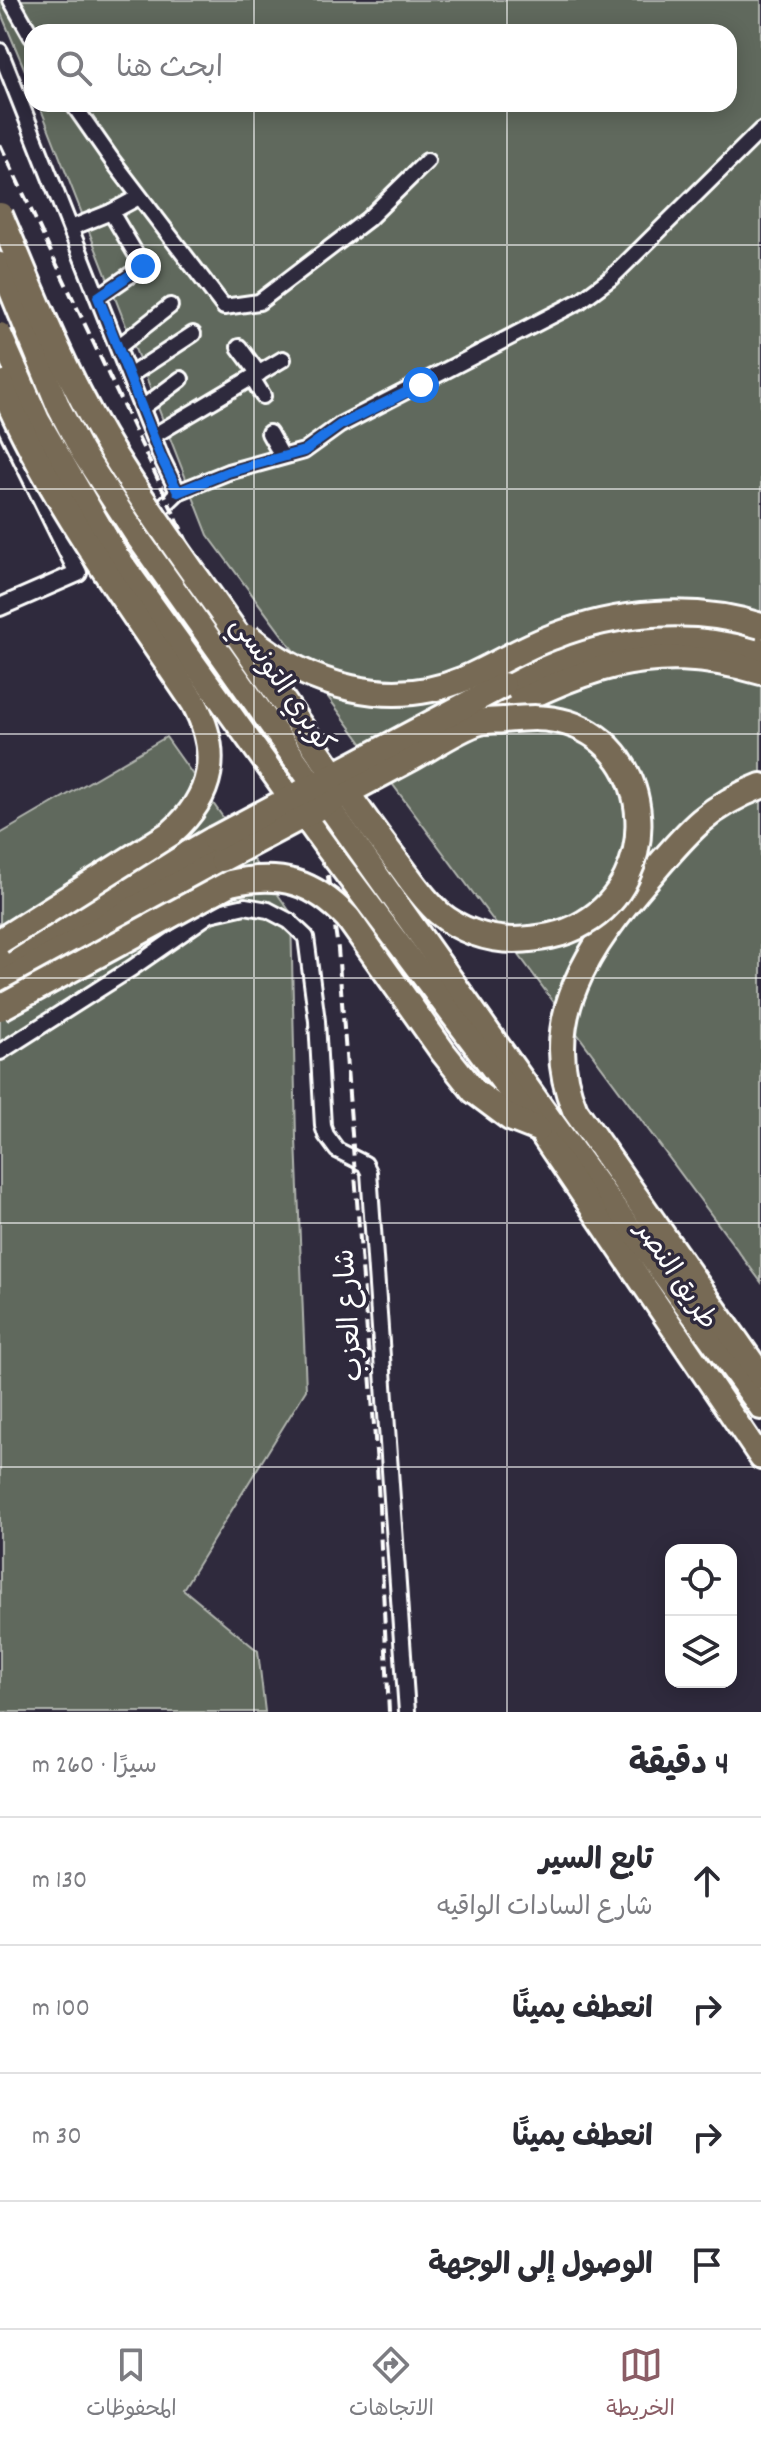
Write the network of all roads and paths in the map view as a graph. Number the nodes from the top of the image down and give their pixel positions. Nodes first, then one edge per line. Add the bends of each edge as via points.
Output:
1 (11, 0) edge
2 (25, 24) edge
3 (0, 51) edge
4 (24, 111) edge
5 (24, 112) edge
6 (79, 112) edge
7 (761, 130) edge
8 (427, 161) dead end
9 (139, 197) junction
10 (111, 212) junction
11 (0, 215) edge
12 (71, 228) junction
13 (0, 264) edge
14 (98, 297) junction
15 (170, 306) dead end
16 (0, 334) edge
17 (193, 334) dead end
18 (118, 347) junction
19 (239, 347) dead end
20 (283, 359) dead end
21 (129, 376) junction
22 (255, 376) junction
23 (181, 379) dead end
24 (0, 383) edge
25 (263, 396) dead end
26 (142, 408) junction
27 (0, 414) edge
28 (269, 433) dead end
29 (153, 436) junction
30 (282, 456) junction
31 (178, 492) junction
32 (78, 573) junction
33 (217, 606) junction
34 (0, 607) edge
35 (761, 626) edge
36 (761, 650) edge
37 (761, 672) edge
38 (478, 722) junction
39 (761, 786) edge
40 (218, 849) junction
41 (0, 941) edge
42 (0, 962) edge
43 (0, 985) edge
44 (0, 1008) edge
45 (0, 1052) edge
46 (544, 1124) junction
47 (761, 1376) edge
48 (761, 1408) edge
49 (761, 1458) edge
50 (407, 1712) edge

1 - 2 street
3 - 4 street
5 - 12 street
6 - 9 street
7 - 30 street via 611,278 580,301 340,425 312,446
8 - 9 street via 368,219 259,302 228,307 220,304
9 - 10 street
10 - 12 street
10 - 14 street via 143,266
11 - 33 highway, bridge via 92,417
12 - 14 street
13 - 46 highway, كوبري التونسي, bridge via 82,452
14 - 18 street
15 - 18 street
16 - 46 highway, كوبري التونسي, bridge via 38,420 117,556 326,847
17 - 21 street
18 - 21 street
19 - 22 street
20 - 22 street
21 - 26 street
22 - 25 street
22 - 29 street
23 - 26 street
24 - 41 highway, bridge via 45,476 194,703 209,741 210,762 198,802 171,833
26 - 29 street
27 - 32 street
28 - 30 street
29 - 31 street
30 - 31 street
31 - 32 street
32 - 34 street
33 - 35 highway, bridge via 260,647 300,672 333,685 389,692 438,688 553,636 626,617 703,615
33 - 38 highway, bridge via 426,900 466,930 495,938 538,939 563,933 606,907 634,864 640,813 634,789 608,746 572,724 537,718
36 - 40 highway, bridge via 685,637 624,641 563,657 503,685
37 - 38 highway via 684,658 626,662 574,676
38 - 40 highway, bridge
39 - 47 highway via 717,806 695,825 624,905 575,982 562,1056 575,1110
40 - 42 highway
40 - 43 highway
44 - 46 highway, bridge via 230,883 252,878 295,882 324,896 348,918 474,1091 510,1118
45 - 50 street, شارع العزب via 221,909 268,910 306,937 323,1126 337,1150 365,1164 369,1172
46 - 48 highway, طريق النصر
46 - 49 highway, طريق النصر

